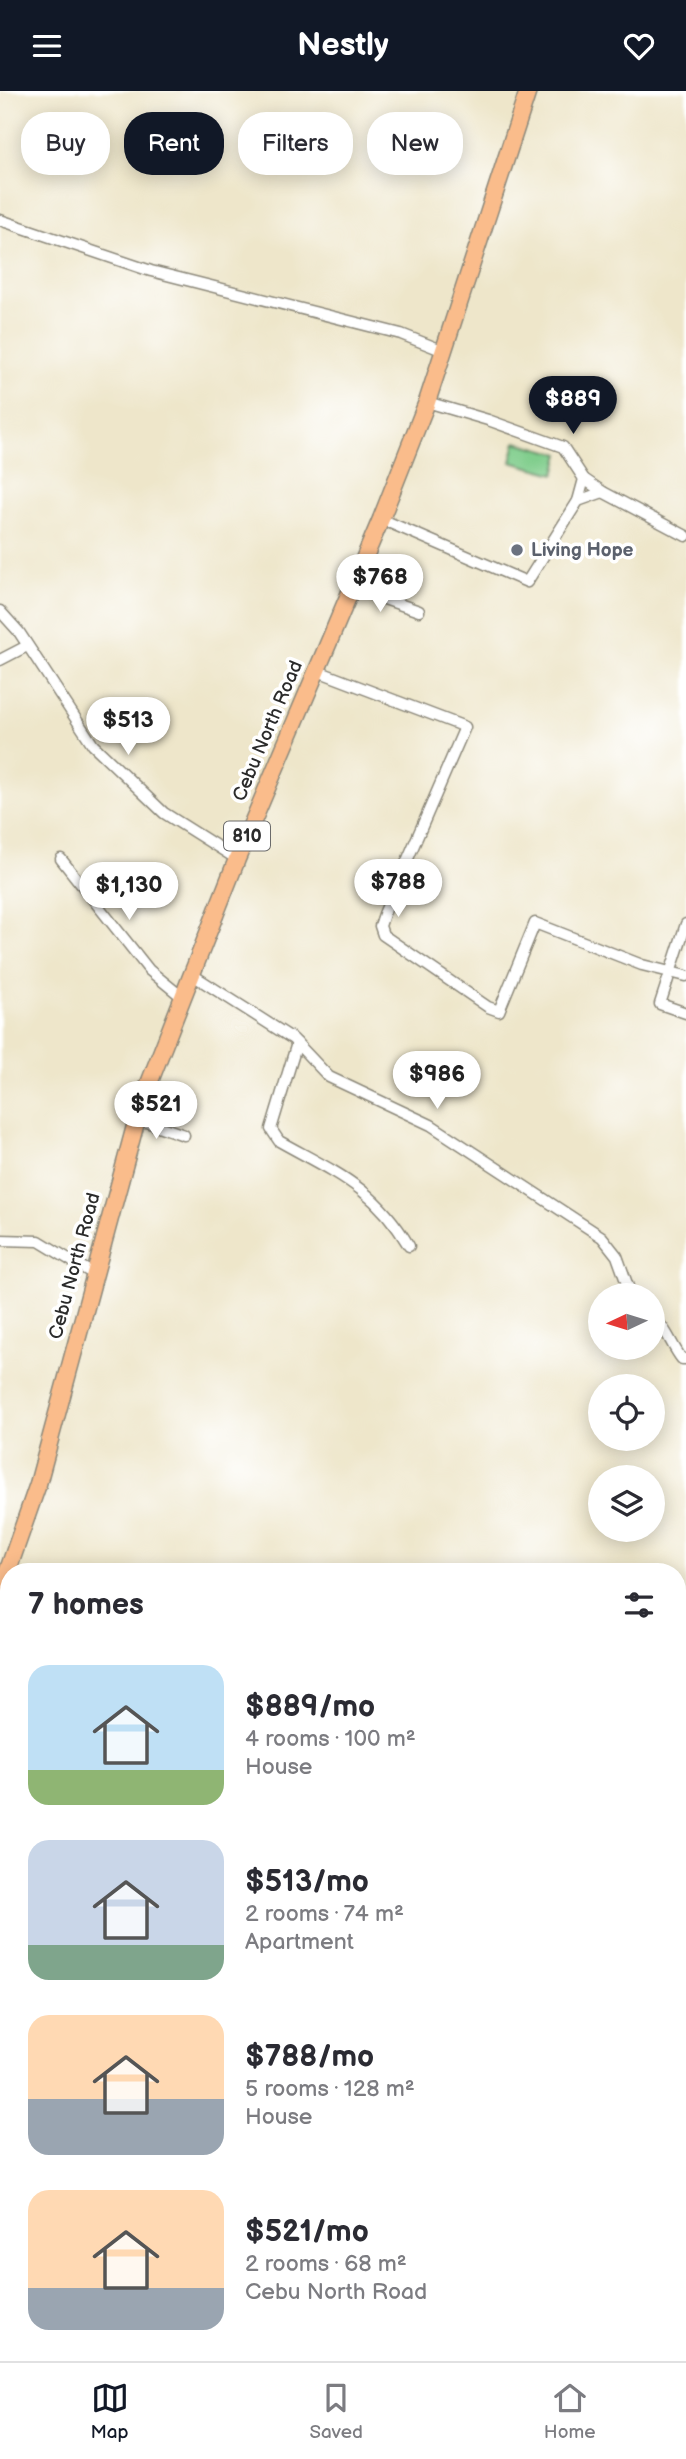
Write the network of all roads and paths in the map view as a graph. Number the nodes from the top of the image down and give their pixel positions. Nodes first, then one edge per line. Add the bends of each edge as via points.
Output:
1 (528, 91) edge
2 (0, 220) edge
3 (444, 351) junction
4 (427, 402) junction
5 (584, 479) junction
6 (603, 492) junction
7 (578, 501) junction
8 (381, 520) junction
9 (686, 536) edge
10 (350, 587) junction
11 (0, 611) edge
12 (419, 611) dead end
13 (27, 646) junction
14 (0, 660) edge
15 (315, 670) junction
16 (61, 859) dead end
17 (237, 859) junction
18 (685, 931) edge
19 (673, 972) junction
20 (191, 974) junction
21 (686, 976) edge
22 (182, 997) junction
23 (686, 1013) edge
24 (297, 1043) junction
25 (138, 1119) junction
26 (184, 1135) dead end
27 (0, 1240) edge
28 (409, 1246) dead end
29 (95, 1275) junction
30 (627, 1283) edge
31 (665, 1328) edge
32 (686, 1359) edge
33 (10, 1563) edge

1 - 3 highway, Cebu North Road / 810
2 - 3 street via 151,271 401,334
3 - 4 highway, Cebu North Road / 810
4 - 5 street via 563,447
4 - 8 highway, Cebu North Road / 810
5 - 6 street
5 - 7 street
6 - 7 street
6 - 9 street
7 - 8 street via 527,582
8 - 10 highway, Cebu North Road / 810
10 - 12 street
10 - 15 highway, Cebu North Road / 810
11 - 13 street
13 - 14 street
13 - 17 street via 93,745 164,813
15 - 17 highway, Cebu North Road / 810
15 - 19 street via 465,727 384,914 383,935 499,1011 535,923 642,965
16 - 22 street via 149,970
17 - 20 highway, Cebu North Road / 810
18 - 19 street
19 - 21 street
19 - 23 street via 660,1004
20 - 22 highway, Cebu North Road / 810
20 - 24 street
22 - 25 highway, Cebu North Road / 810
24 - 28 street via 271,1129 279,1141 363,1188
24 - 30 street via 329,1077 431,1125 602,1237 617,1256
25 - 26 street
25 - 29 highway, Cebu North Road / 810
27 - 29 street via 39,1241
29 - 33 highway, Cebu North Road / 810 via 38,1484
31 - 32 street via 670,1344

